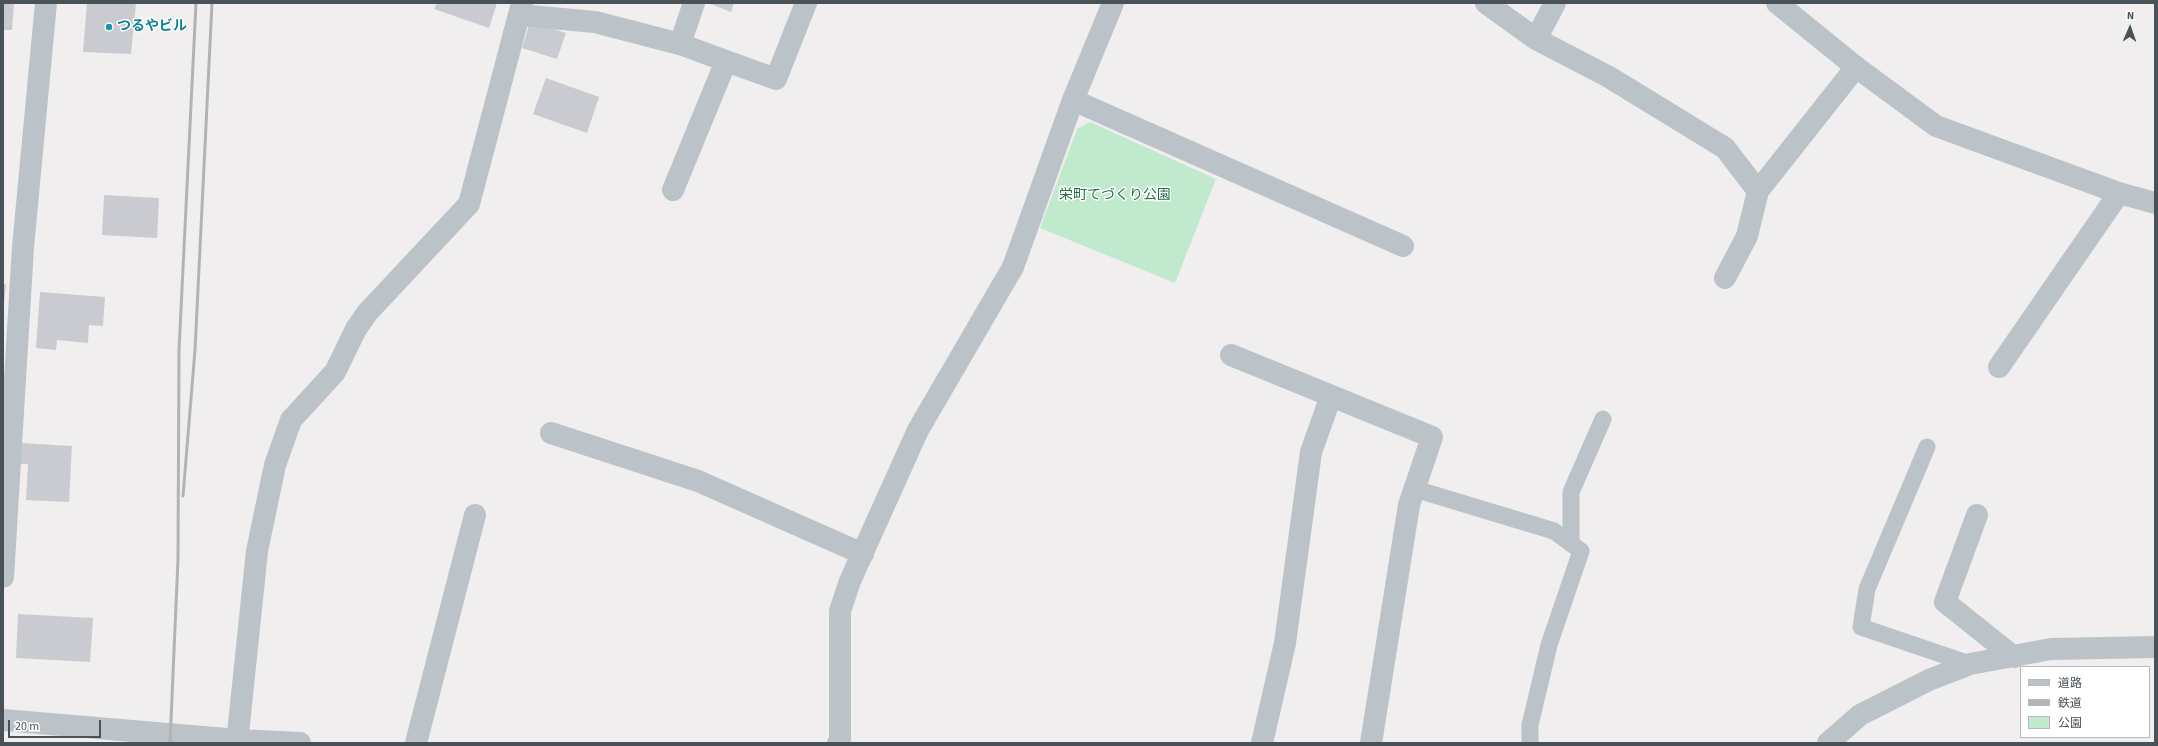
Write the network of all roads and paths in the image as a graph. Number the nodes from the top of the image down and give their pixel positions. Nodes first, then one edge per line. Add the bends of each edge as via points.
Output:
1 (46, 3) edge
2 (694, 3) edge
3 (806, 3) edge
4 (1113, 3) edge
5 (1486, 3) edge
6 (1555, 3) edge
7 (1777, 3) edge
8 (521, 9) edge
9 (1536, 38) junction
10 (680, 44) junction
11 (726, 61) junction
12 (1856, 67) junction
13 (1073, 100) junction
14 (673, 190) dead end
15 (1758, 191) junction
16 (2119, 193) junction
17 (2155, 204) edge
18 (1403, 246) dead end
19 (1725, 278) dead end
20 (1231, 355) dead end
21 (1998, 367) dead end
22 (1331, 396) junction
23 (1603, 419) dead end
24 (551, 433) dead end
25 (1927, 447) dead end
26 (1415, 489) junction
27 (5, 502) edge
28 (475, 515) dead end
29 (1977, 515) dead end
30 (1571, 544) junction
31 (863, 554) junction
32 (3, 578) edge
33 (2155, 647) edge
34 (2014, 657) junction
35 (1970, 664) junction
36 (3, 720) edge
37 (237, 742) edge
38 (300, 743) edge
39 (416, 743) edge
40 (838, 743) edge
41 (1262, 743) edge
42 (1371, 743) edge
43 (1530, 743) edge
44 (1828, 743) edge

1 - 27 street via 22,248
2 - 10 street
3 - 11 street via 776,79
4 - 13 street
5 - 9 street
6 - 9 street
7 - 12 street
8 - 10 street via 595,22
8 - 37 street via 469,204 367,313 335,372 291,420 275,465 257,551
9 - 15 street via 1609,77 1725,148
10 - 11 street
11 - 14 street
12 - 15 street
12 - 16 street via 1936,126
13 - 18 street
13 - 31 street via 1013,267 918,430
15 - 19 street via 1747,236
16 - 17 street
16 - 21 street
20 - 22 street
22 - 26 street via 1432,437
22 - 41 street via 1311,452 1285,643
23 - 30 lane via 1571,492
24 - 31 street via 698,481
25 - 35 lane via 1867,589 1861,627
26 - 30 lane via 1554,531
26 - 42 street via 1410,505
27 - 32 street
28 - 39 street
29 - 34 street via 1945,602
30 - 43 lane via 1581,551 1549,645 1530,725
31 - 40 street via 840,611
33 - 34 street via 2051,649
34 - 35 street
35 - 44 street via 1929,680 1860,715
36 - 37 street
37 - 38 street

